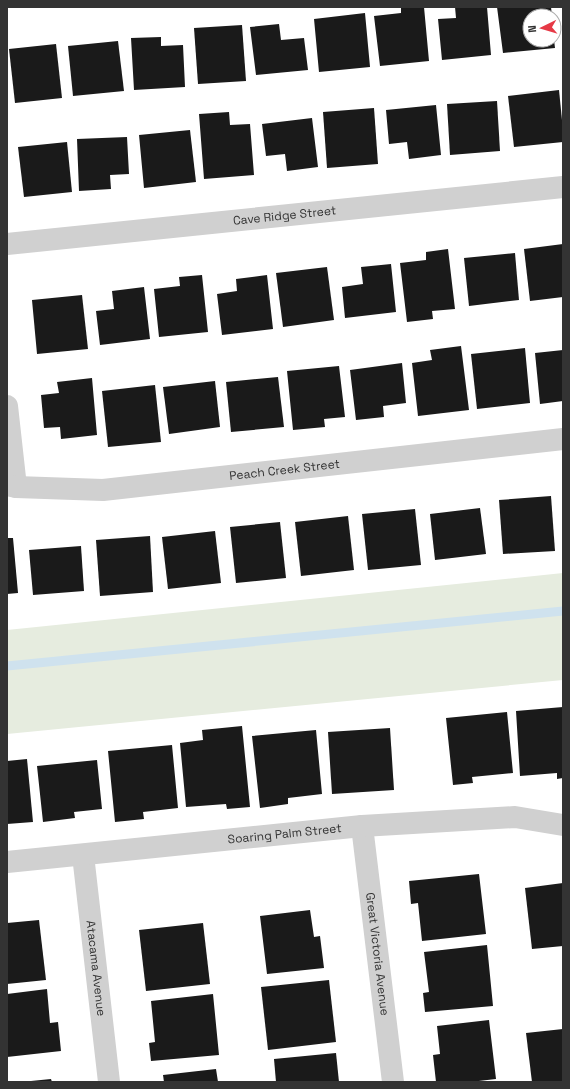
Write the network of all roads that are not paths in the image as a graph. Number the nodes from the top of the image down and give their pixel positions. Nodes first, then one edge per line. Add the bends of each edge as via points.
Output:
1 (563, 187) edge
2 (7, 244) edge
3 (7, 406) edge
4 (563, 439) edge
5 (12, 486) edge
6 (563, 825) edge
7 (362, 826) junction
8 (83, 855) junction
9 (7, 862) edge
10 (109, 1082) edge
11 (393, 1082) edge

1 - 2 street, Cave Ridge Street
3 - 5 street
4 - 5 street, Peach Creek Street via 103,490
6 - 7 street, Soaring Palm Street via 514,817
7 - 8 street, Soaring Palm Street
7 - 11 street, Great Victoria Avenue
8 - 9 street, Soaring Palm Street
8 - 10 street, Atacama Avenue

